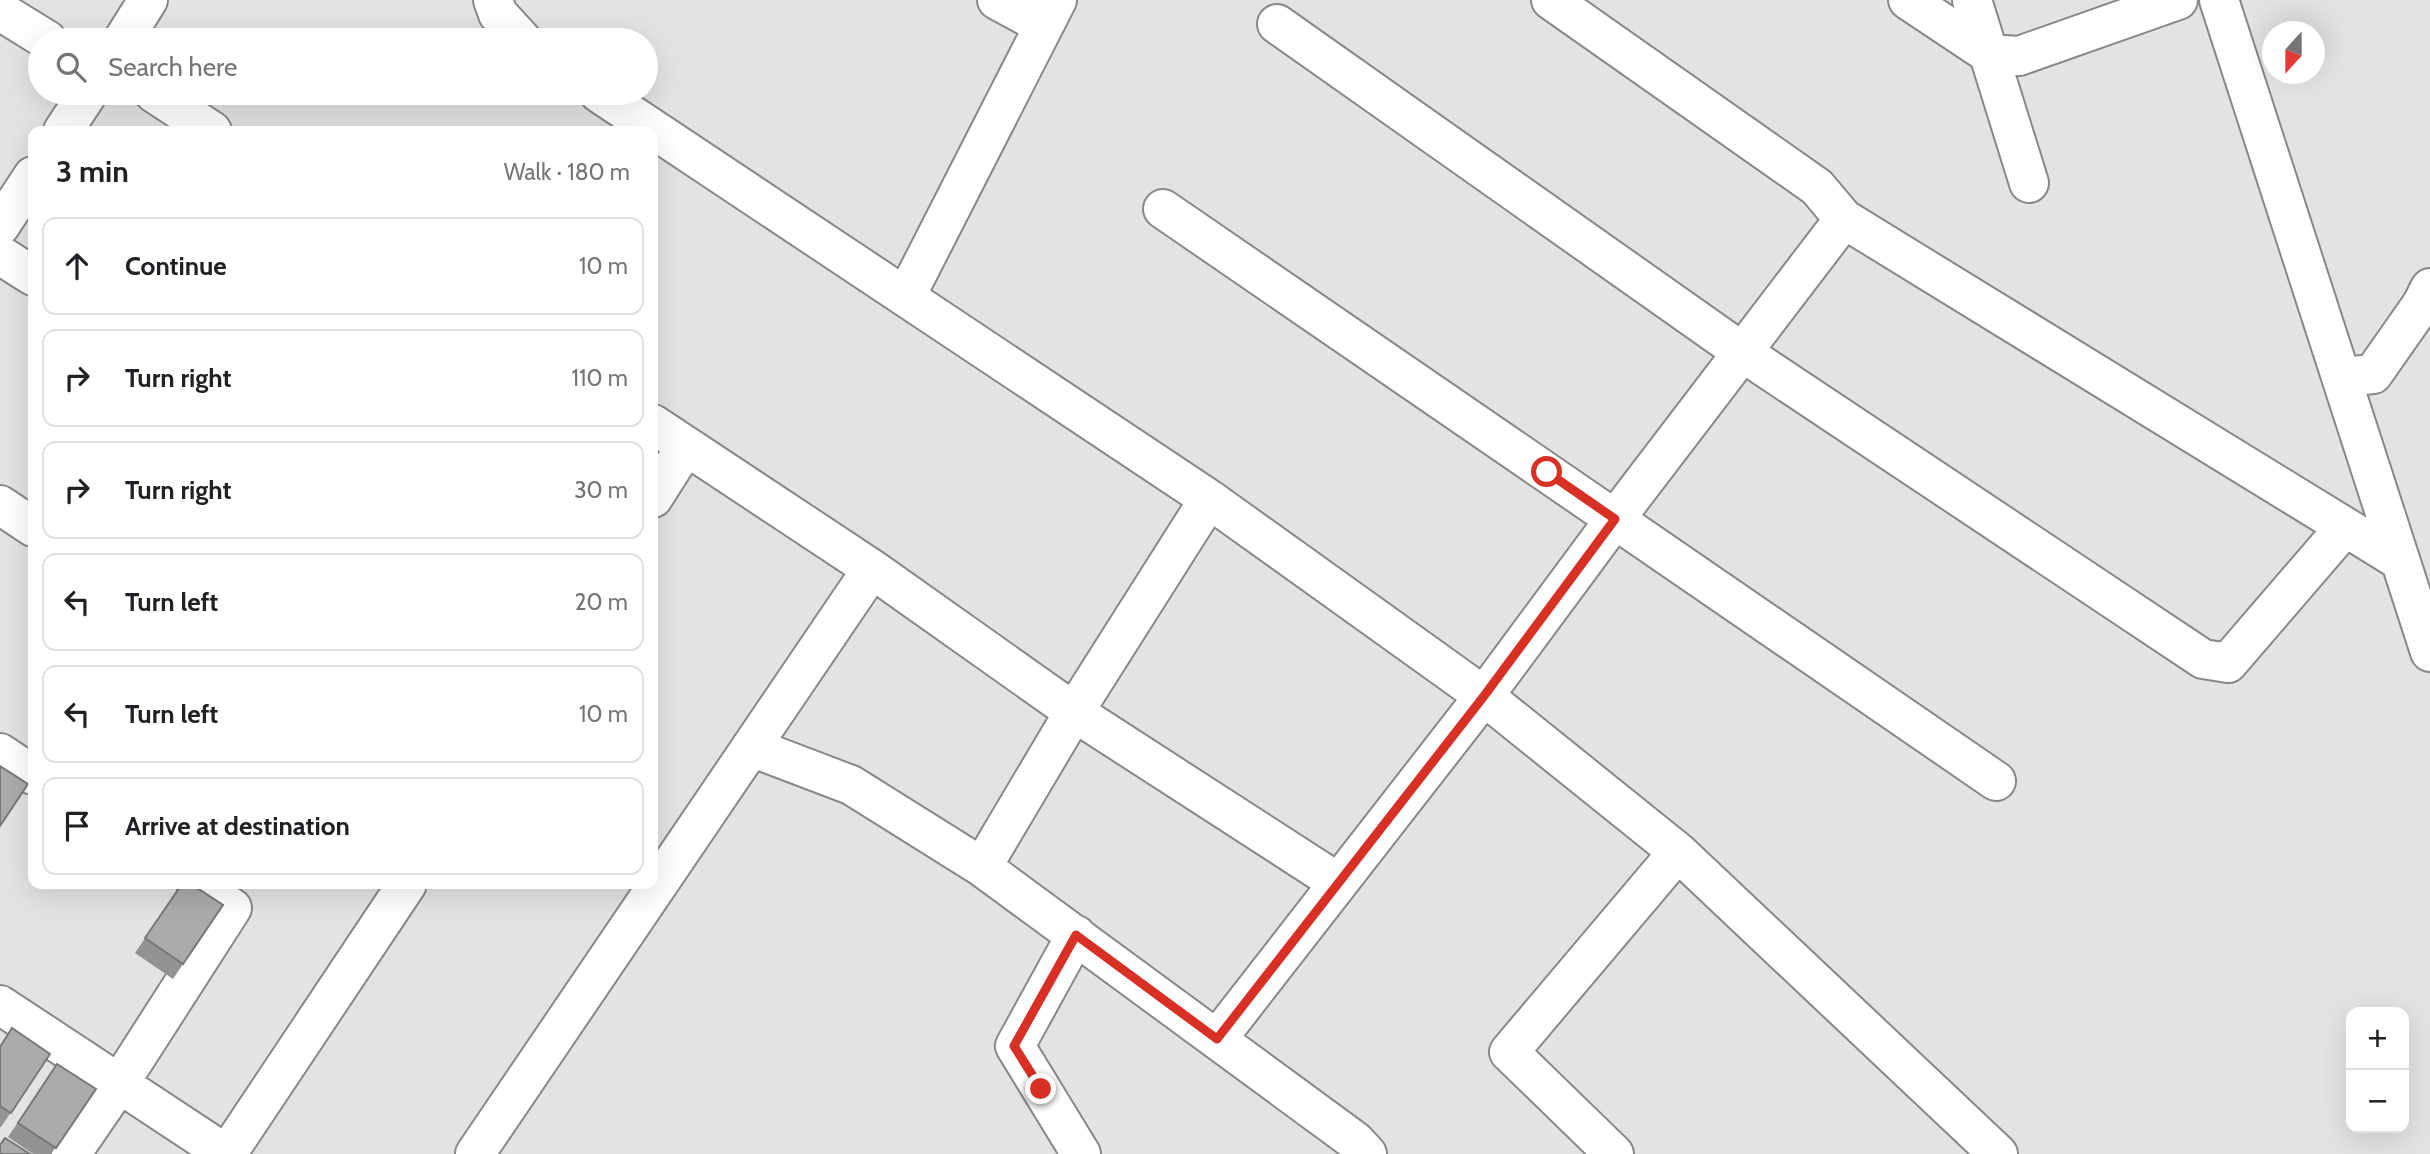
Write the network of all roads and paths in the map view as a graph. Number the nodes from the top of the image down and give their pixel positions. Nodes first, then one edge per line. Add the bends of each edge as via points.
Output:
1 (148, 0) edge
2 (493, 0) edge
3 (997, 0) edge
4 (1551, 0) edge
5 (1908, 0) edge
6 (1972, 0) edge
7 (2178, 0) edge
8 (2219, 0) edge
9 (0, 11) edge
10 (1050, 13) edge
11 (1277, 24) dead end
12 (28, 28) edge
13 (130, 28) edge
14 (511, 28) edge
15 (1989, 54) junction
16 (80, 105) edge
17 (172, 105) edge
18 (617, 105) edge
19 (66, 126) edge
20 (204, 126) edge
21 (649, 126) edge
22 (658, 132) edge
23 (2029, 183) dead end
24 (28, 184) edge
25 (1163, 209) dead end
26 (1844, 219) junction
27 (0, 226) edge
28 (0, 255) edge
29 (28, 272) edge
30 (2430, 288) edge
31 (906, 296) junction
32 (1742, 352) junction
33 (2342, 377) junction
34 (658, 427) edge
35 (686, 446) junction
36 (658, 491) edge
37 (1209, 499) junction
38 (0, 505) edge
39 (1615, 519) junction
40 (28, 524) edge
41 (2344, 527) junction
42 (2399, 560) junction
43 (873, 569) junction
44 (2429, 646) edge
45 (1484, 696) junction
46 (1074, 712) junction
47 (751, 747) junction
48 (0, 753) edge
49 (28, 772) edge
50 (1996, 780) dead end
51 (1678, 852) junction
52 (982, 867) junction
53 (1337, 882) junction
54 (204, 889) edge
55 (404, 889) edge
56 (1076, 935) junction
57 (0, 1005) edge
58 (1217, 1039) junction
59 (119, 1084) junction
60 (494, 1146) edge
61 (71, 1154) edge
62 (227, 1154) edge
63 (1081, 1154) edge
64 (1367, 1154) edge
65 (1614, 1154) edge
66 (1998, 1154) edge

1 - 13 street
2 - 14 street
3 - 10 street
4 - 26 street via 1817,187
5 - 15 street
6 - 15 street
7 - 15 street via 2019,56
8 - 33 street
9 - 12 street
10 - 31 street
11 - 32 street
15 - 23 street
16 - 19 street
17 - 20 street
18 - 21 street
22 - 31 street
24 - 27 street
25 - 39 street
26 - 32 street
26 - 41 street
28 - 29 street
30 - 33 street via 2373,374
31 - 37 street
32 - 39 street
32 - 41 street via 2203,659 2228,663
33 - 42 street
34 - 35 street
35 - 36 street
35 - 43 street
37 - 45 street
37 - 46 street
38 - 40 street
39 - 45 street
39 - 50 street
41 - 42 street
42 - 44 street
43 - 46 street
43 - 47 street
45 - 51 street
45 - 53 street
46 - 52 street
46 - 53 street
47 - 52 street via 851,785
47 - 60 street
48 - 49 street
51 - 65 street via 1508,1052
51 - 66 street
52 - 56 street
53 - 58 street
54 - 59 street via 232,908
55 - 62 street
56 - 58 street
56 - 63 street via 1014,1046
57 - 59 street
58 - 64 street
59 - 61 street
59 - 62 street

